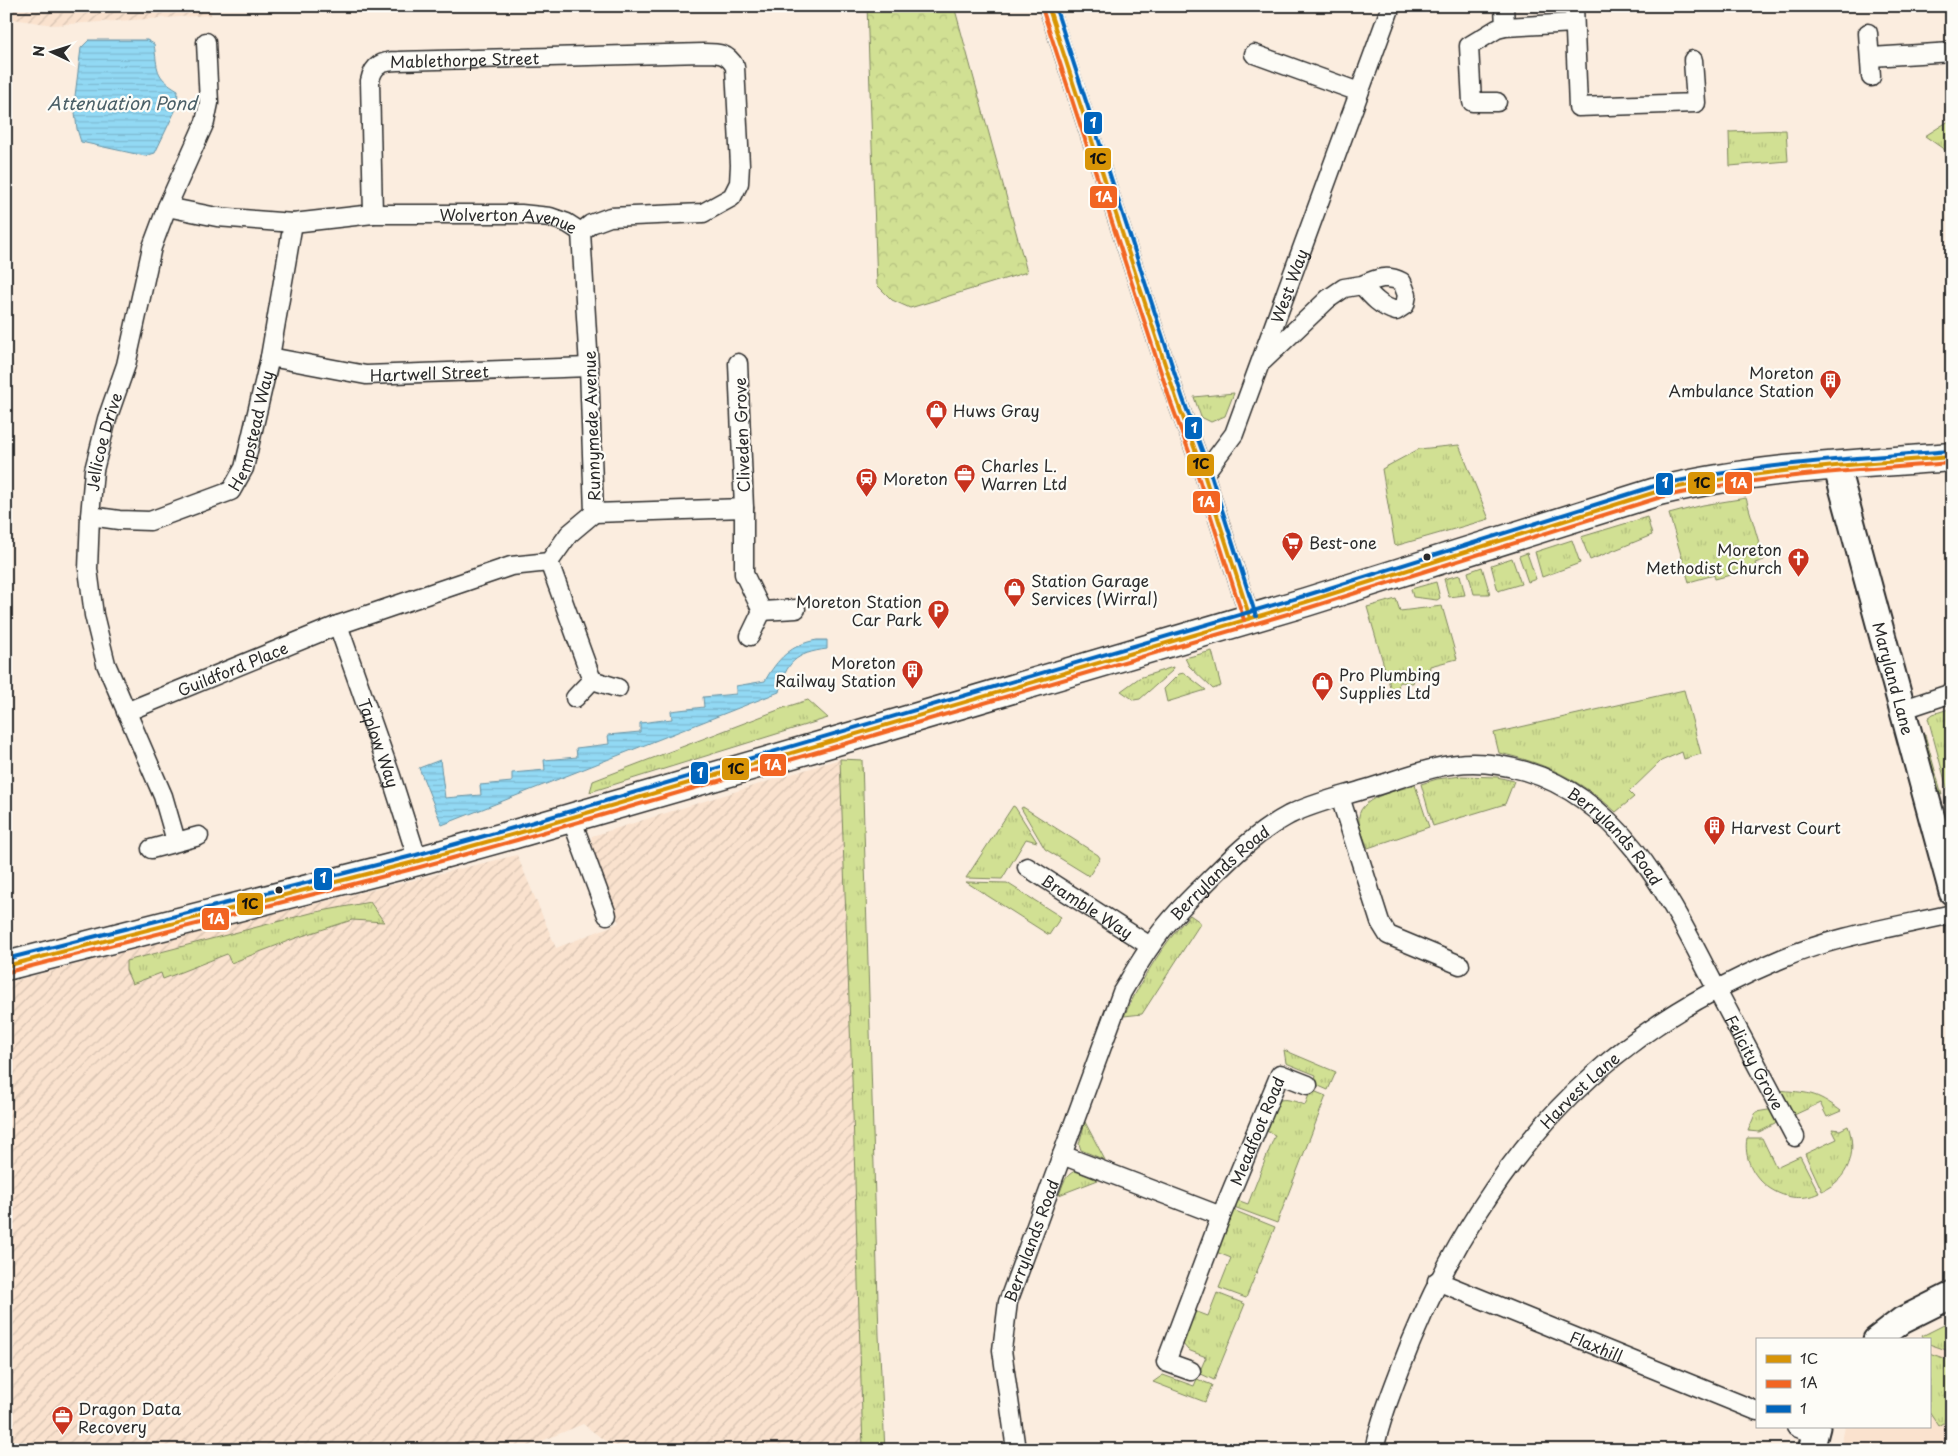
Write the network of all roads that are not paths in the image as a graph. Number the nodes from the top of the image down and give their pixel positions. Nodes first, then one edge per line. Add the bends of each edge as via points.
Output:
1 (1048, 6) edge
2 (1391, 6) edge
3 (1504, 6) edge
4 (1574, 15) edge
5 (1506, 27) junction
6 (1868, 33) dead end
7 (206, 42) dead end
8 (1952, 52) edge
9 (704, 53) joint
10 (1254, 54) dead end
11 (1871, 57) junction
12 (1694, 60) dead end
13 (1871, 77) dead end
14 (1359, 92) junction
15 (1497, 102) dead end
16 (167, 207) junction
17 (374, 214) junction
18 (293, 223) junction
19 (581, 232) junction
20 (1362, 285) dead end
21 (270, 357) junction
22 (738, 363) dead end
23 (1260, 364) junction
24 (589, 367) junction
25 (1952, 457) edge
26 (1836, 465) junction
27 (1204, 474) junction
28 (744, 508) junction
29 (594, 513) junction
30 (90, 516) junction
31 (549, 562) junction
32 (796, 609) dead end
33 (762, 611) junction
34 (1250, 618) junction
35 (338, 625) junction
36 (750, 636) dead end
37 (592, 680) junction
38 (618, 688) dead end
39 (1952, 693) edge
40 (575, 698) dead end
41 (1904, 709) junction
42 (126, 712) junction
43 (1340, 797) junction
44 (571, 818) junction
45 (199, 836) dead end
46 (176, 841) junction
47 (151, 849) dead end
48 (418, 861) junction
49 (1027, 867) dead end
50 (1952, 892) edge
51 (1952, 914) edge
52 (606, 915) dead end
53 (1150, 946) junction
54 (1460, 965) dead end
55 (6, 966) edge
56 (1717, 988) junction
57 (1308, 1085) dead end
58 (1795, 1137) dead end
59 (1062, 1155) junction
60 (1221, 1216) junction
61 (1438, 1281) junction
62 (1952, 1295) edge
63 (1879, 1338) edge
64 (1191, 1371) dead end
65 (1756, 1411) edge
66 (1016, 1450) edge
67 (1374, 1450) edge

1 - 27 street via 1177,401
2 - 14 street, West Way
3 - 5 street
4 - 5 street
4 - 12 street via 1578,107 1696,103
5 - 15 street via 1469,46 1472,102
6 - 11 street
7 - 16 street, Jellicoe Drive via 209,103 205,122
8 - 11 street
9 - 17 street, Mablethorpe Street via 387,61 378,64 372,70 370,81
9 - 19 street, Wolverton Avenue via 726,55 736,67 740,165 739,183 732,197 703,213 610,217 591,224
10 - 14 street
11 - 13 street
14 - 23 street, West Way
16 - 18 street, Wolverton Avenue via 217,217
16 - 30 street, Jellicoe Drive via 152,247 126,365 94,470
17 - 18 street, Wolverton Avenue
17 - 19 street, Wolverton Avenue via 521,214 550,217
18 - 21 street, Hempstead Way
19 - 24 street, Runnymede Avenue
20 - 23 street via 1344,288 1328,299
21 - 24 street, Hartwell Street via 366,375
21 - 30 street, Hempstead Way via 244,468 231,491 150,521
22 - 28 street, Cliveden Grove
23 - 27 street, West Way via 1234,434
24 - 29 street, Runnymede Avenue
25 - 26 main road
26 - 34 main road via 1702,480 1659,491
26 - 41 street, Maryland Lane
27 - 34 street
28 - 29 street, Cliveden Grove
28 - 33 street, Cliveden Grove via 744,574
29 - 31 street, Runnymede Avenue via 569,534
30 - 42 street, Jellicoe Drive via 88,569 94,614 106,664
31 - 35 street via 511,566
31 - 37 street
32 - 33 street
33 - 36 street
34 - 44 main road
35 - 42 street, Guildford Place
35 - 48 street, Taplow Way
37 - 38 street
37 - 40 street
39 - 41 street
41 - 50 street, Maryland Lane
42 - 46 street, Jellicoe Drive via 163,796
43 - 53 street, Berrylands Road via 1290,815 1245,844 1178,912
43 - 54 street via 1380,922 1388,935
43 - 56 street, Berrylands Road via 1449,764 1465,763 1506,766 1558,784 1607,817 1636,851 1675,908
44 - 48 main road
44 - 52 street
45 - 46 street
46 - 47 street
48 - 55 main road
49 - 53 street, Bramble Way
51 - 56 street, Harvest Lane via 1814,947
53 - 59 street, Berrylands Road via 1122,992
56 - 58 street, Felicity Grove
56 - 61 street, Harvest Lane via 1649,1030 1591,1076 1545,1122 1470,1224
57 - 60 street, Meadfoot Road via 1280,1074
59 - 60 street
59 - 66 street, Berrylands Road via 1005,1318 1003,1366
60 - 64 street, Meadfoot Road via 1166,1362
61 - 65 street, Flaxhill
61 - 67 street, Harvest Lane via 1415,1329
62 - 63 street via 1902,1320

